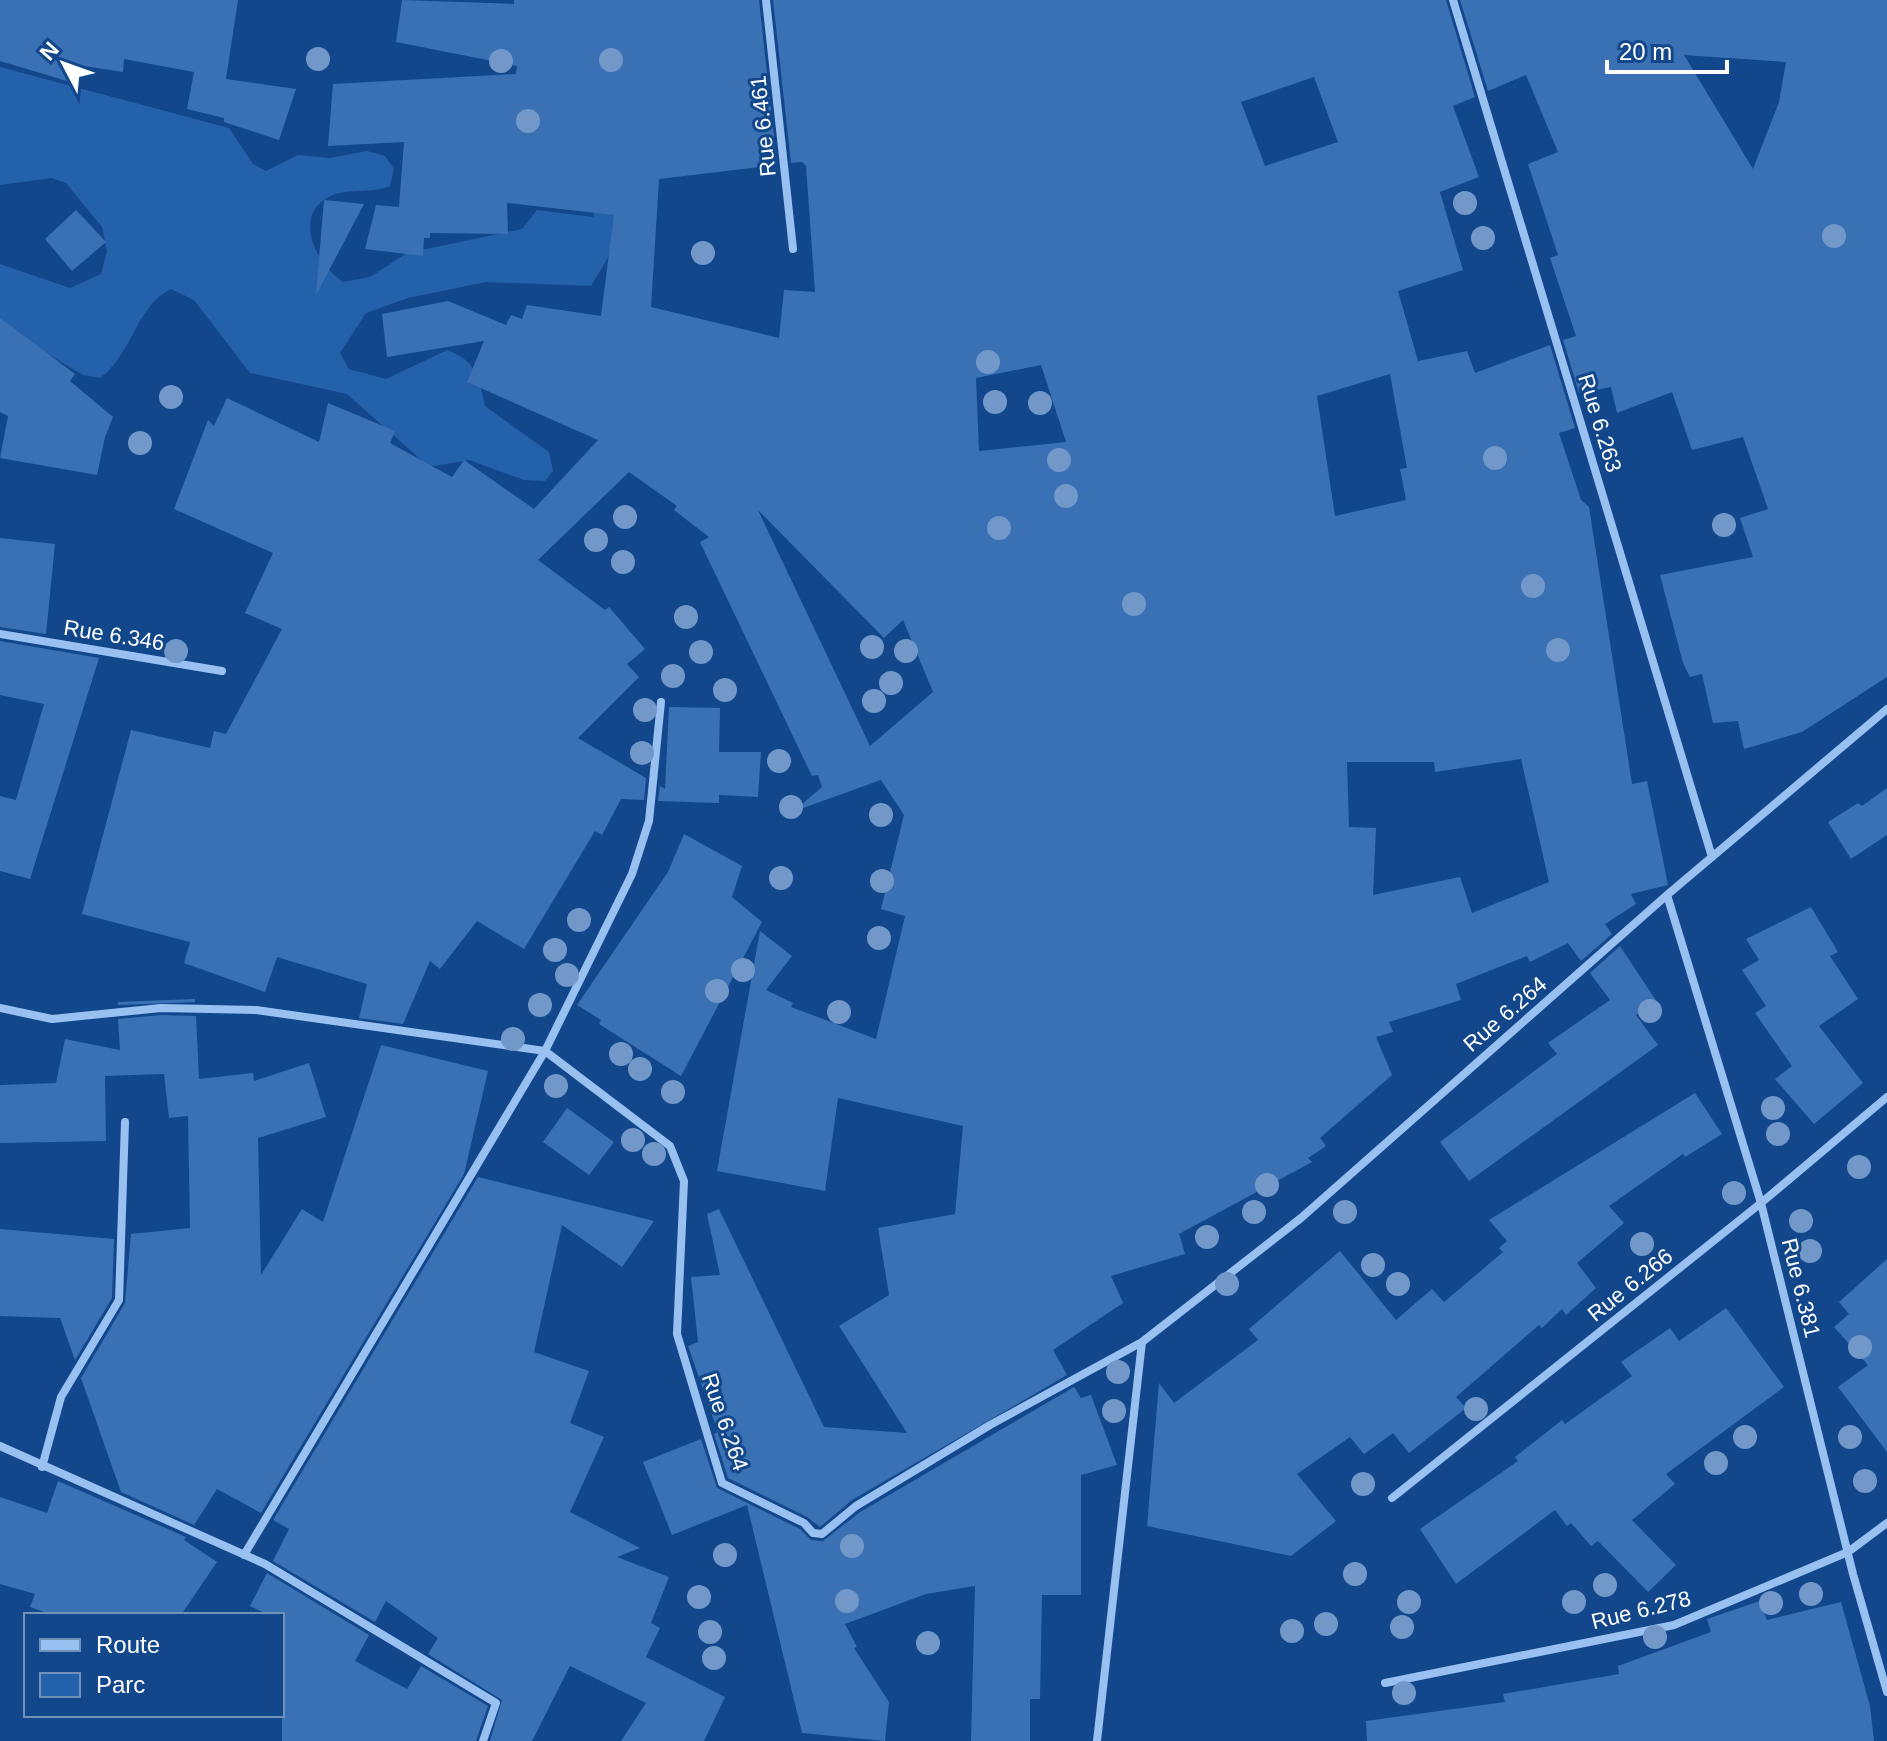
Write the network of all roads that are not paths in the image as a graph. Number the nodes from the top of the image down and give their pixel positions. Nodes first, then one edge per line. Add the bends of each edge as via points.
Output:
1 (766, 0) edge
2 (1453, 0) edge
3 (793, 249) dead end
4 (0, 634) edge
5 (222, 671) dead end
6 (661, 702) dead end
7 (1887, 709) edge
8 (1712, 857) junction
9 (1667, 895) junction
10 (0, 1008) edge
11 (545, 1051) junction
12 (1887, 1097) edge
13 (125, 1122) dead end
14 (1761, 1203) junction
15 (1142, 1342) junction
16 (0, 1446) edge
17 (42, 1467) junction
18 (1392, 1498) dead end
19 (1887, 1523) edge
20 (1848, 1552) junction
21 (244, 1555) junction
22 (1385, 1683) dead end
23 (1887, 1692) edge
24 (483, 1741) edge
25 (1097, 1741) edge

1 - 3 street, Rue 6.461
2 - 8 street, Rue 6.263
4 - 5 street, Rue 6.346
6 - 11 street via 649,821 632,874
7 - 8 street, Rue 6.264
8 - 9 street, Rue 6.264
9 - 14 street, Rue 6.381
9 - 15 street, Rue 6.264 via 1301,1218
10 - 11 street via 52,1019 161,1008 256,1010
11 - 15 street, Rue 6.264 via 670,1146 684,1181 677,1334 722,1483 804,1523 813,1533 822,1534 856,1506 963,1441
11 - 21 street
12 - 14 street, Rue 6.266
13 - 17 street via 119,1300 61,1397
14 - 18 street, Rue 6.266
14 - 20 street, Rue 6.381
15 - 25 street
16 - 17 street
17 - 21 street
19 - 20 street, Rue 6.278
20 - 22 street, Rue 6.278 via 1674,1625
20 - 23 street, Rue 6.381
21 - 24 street via 496,1703

